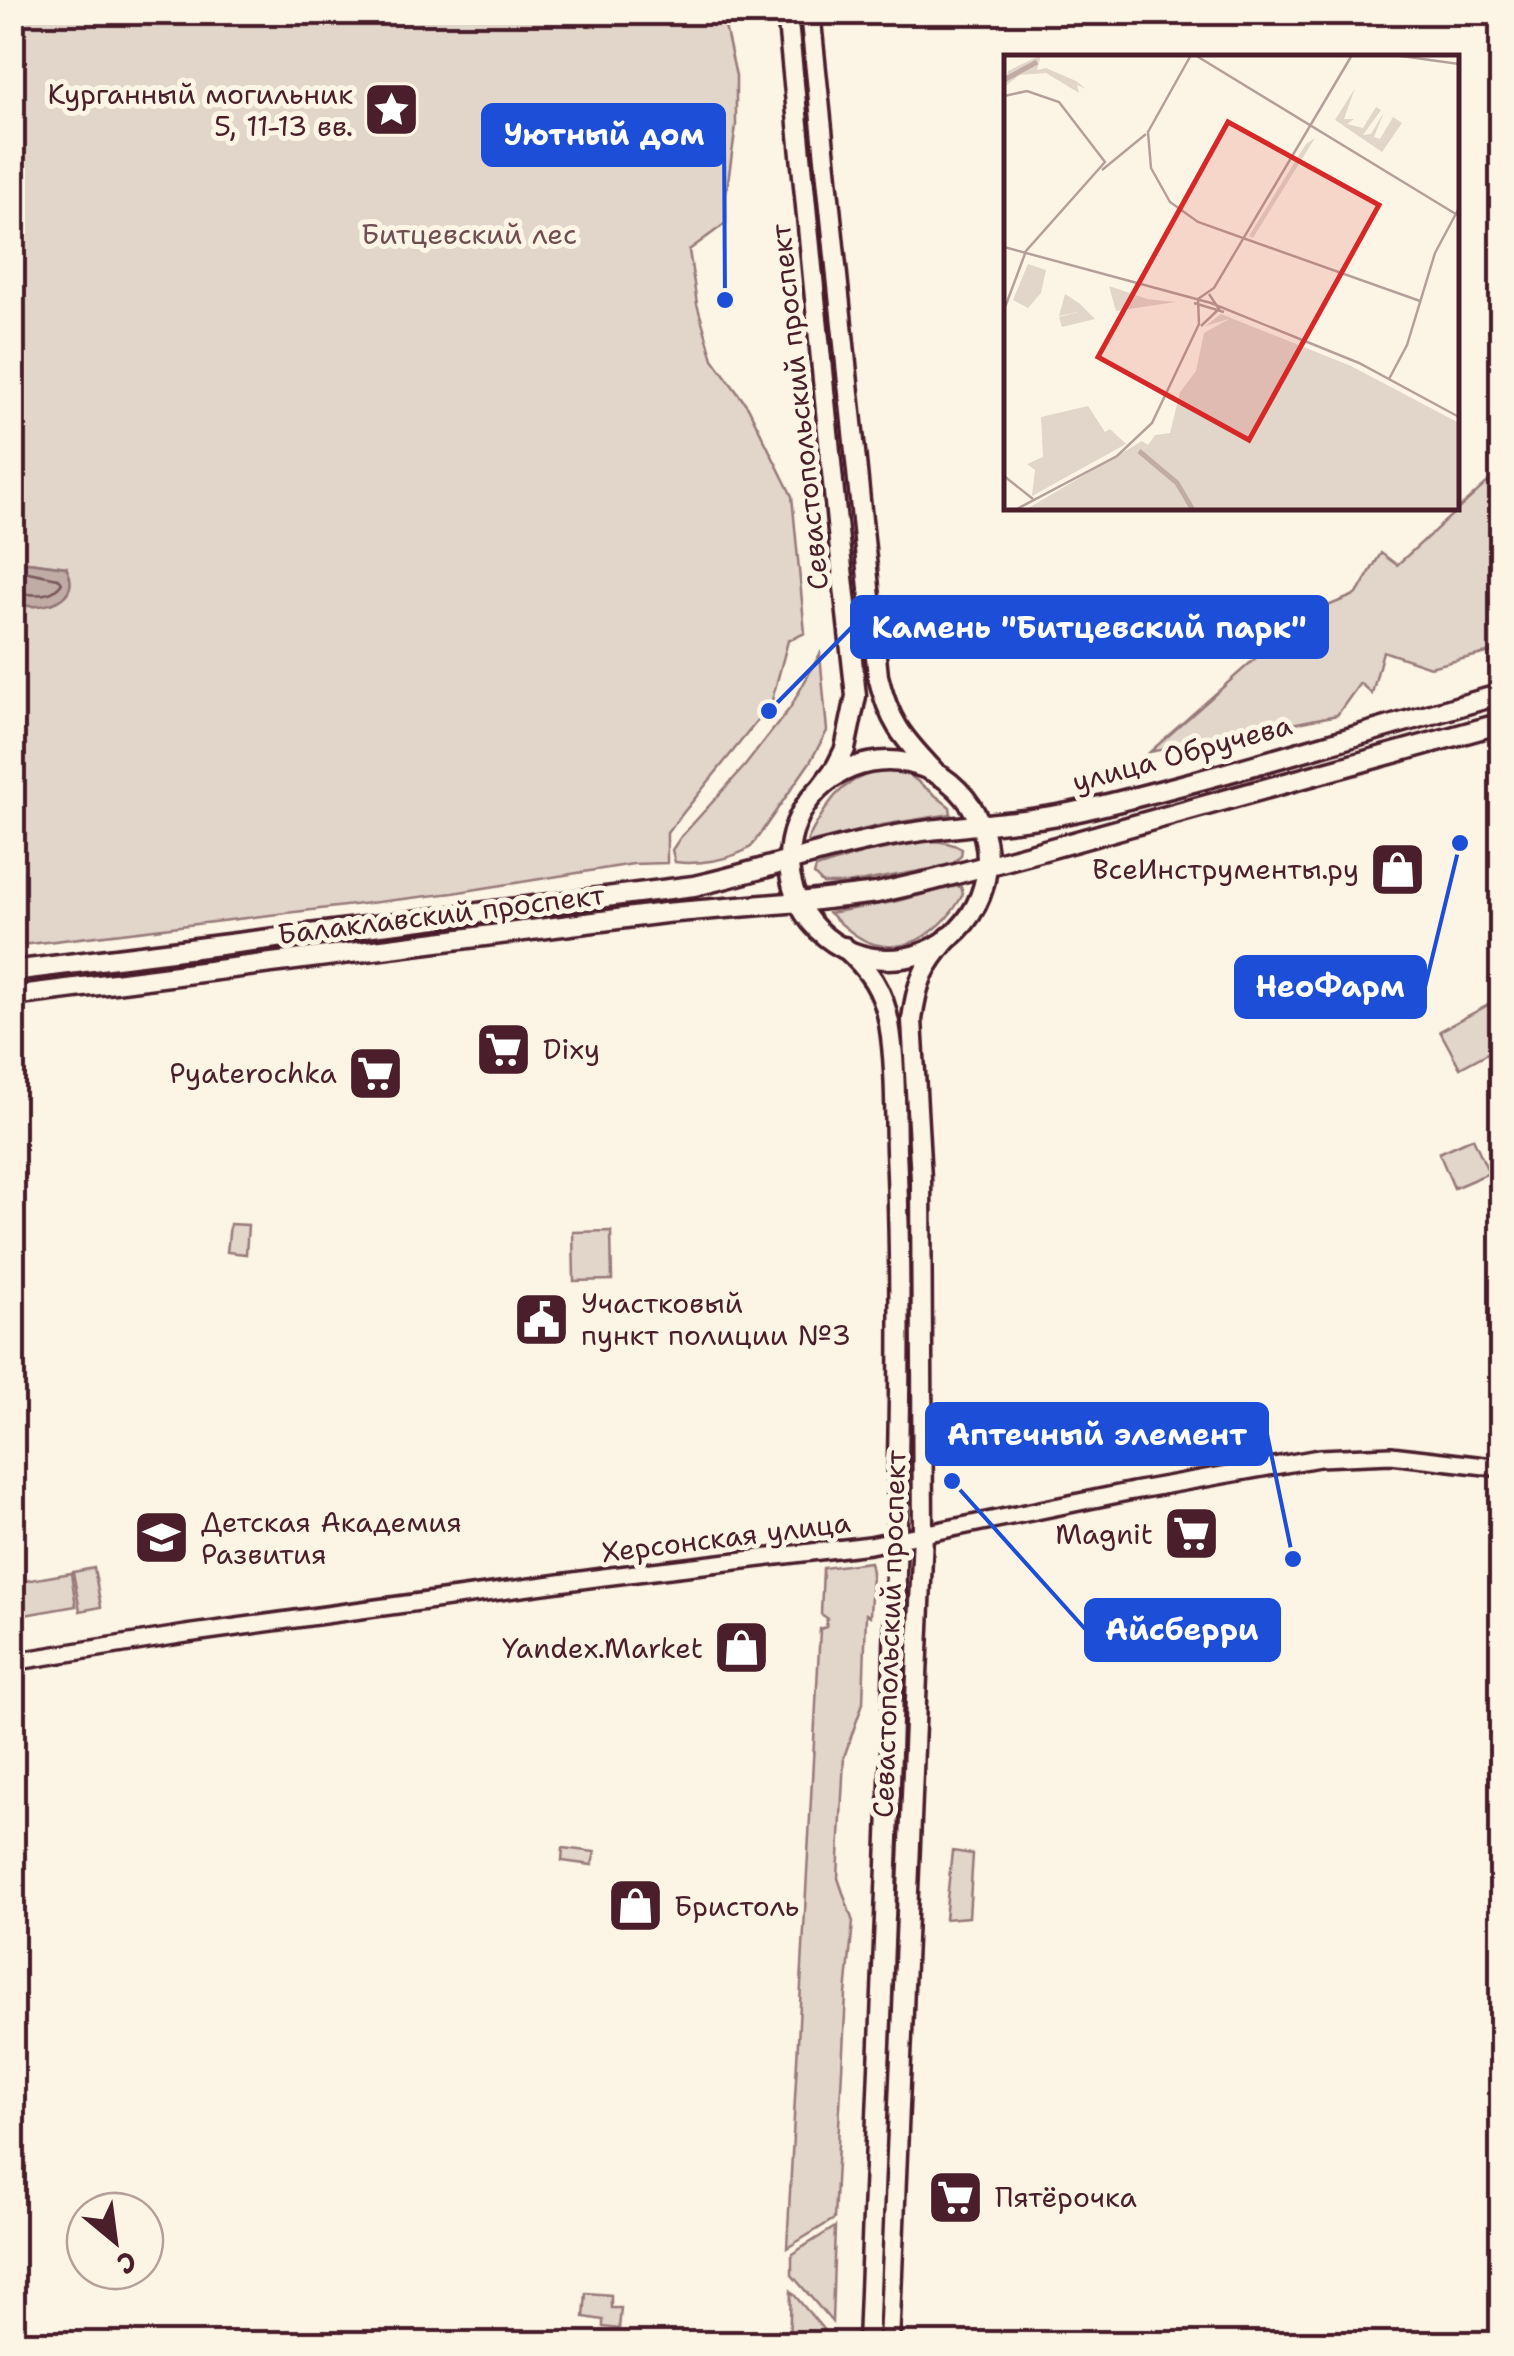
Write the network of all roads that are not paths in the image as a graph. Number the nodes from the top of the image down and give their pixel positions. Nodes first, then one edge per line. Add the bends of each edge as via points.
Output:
1 (787, 12) edge
2 (810, 12) edge
3 (1502, 694) edge
4 (1502, 723) edge
5 (934, 771) junction
6 (821, 787) junction
7 (979, 824) junction
8 (871, 840) joint
9 (787, 864) junction
10 (988, 866) junction
11 (878, 893) joint
12 (800, 902) junction
13 (949, 938) junction
14 (844, 948) junction
15 (12, 971) edge
16 (12, 996) edge
17 (1502, 1468) edge
18 (923, 1533) junction
19 (897, 1538) junction
20 (12, 1662) edge
21 (868, 2344) edge
22 (889, 2344) edge

1 - 6 main road, Севастопольский проспект via 856,696 844,749
2 - 5 main road, Севастопольский проспект via 878,676 897,730
3 - 7 main road, улица Обручева via 1124,800
4 - 10 main road, улица Обручева
5 - 6 main road via 884,760 848,769
5 - 7 main road, Севастопольский проспект
6 - 9 main road, Севастопольский проспект via 797,826
7 - 8 main road, улица Обручева
7 - 10 main road
8 - 9 main road, Балаклавский проспект
9 - 12 main road
9 - 15 main road, Балаклавский проспект via 694,886
10 - 11 main road, улица Обручева
10 - 13 main road, Севастопольский проспект via 974,910
11 - 12 main road, Балаклавский проспект
12 - 14 main road, Севастопольский проспект
12 - 16 main road, Балаклавский проспект
13 - 14 main road via 892,961
13 - 18 main road, Севастопольский проспект via 923,971 912,1020 921,1180
14 - 19 main road, Севастопольский проспект via 880,990 892,1058 899,1210
17 - 18 street, Херсонская улица via 1390,1455 1318,1458
18 - 19 street, Херсонская улица
18 - 22 main road, Севастопольский проспект
19 - 20 street, Херсонская улица
19 - 21 main road, Севастопольский проспект

